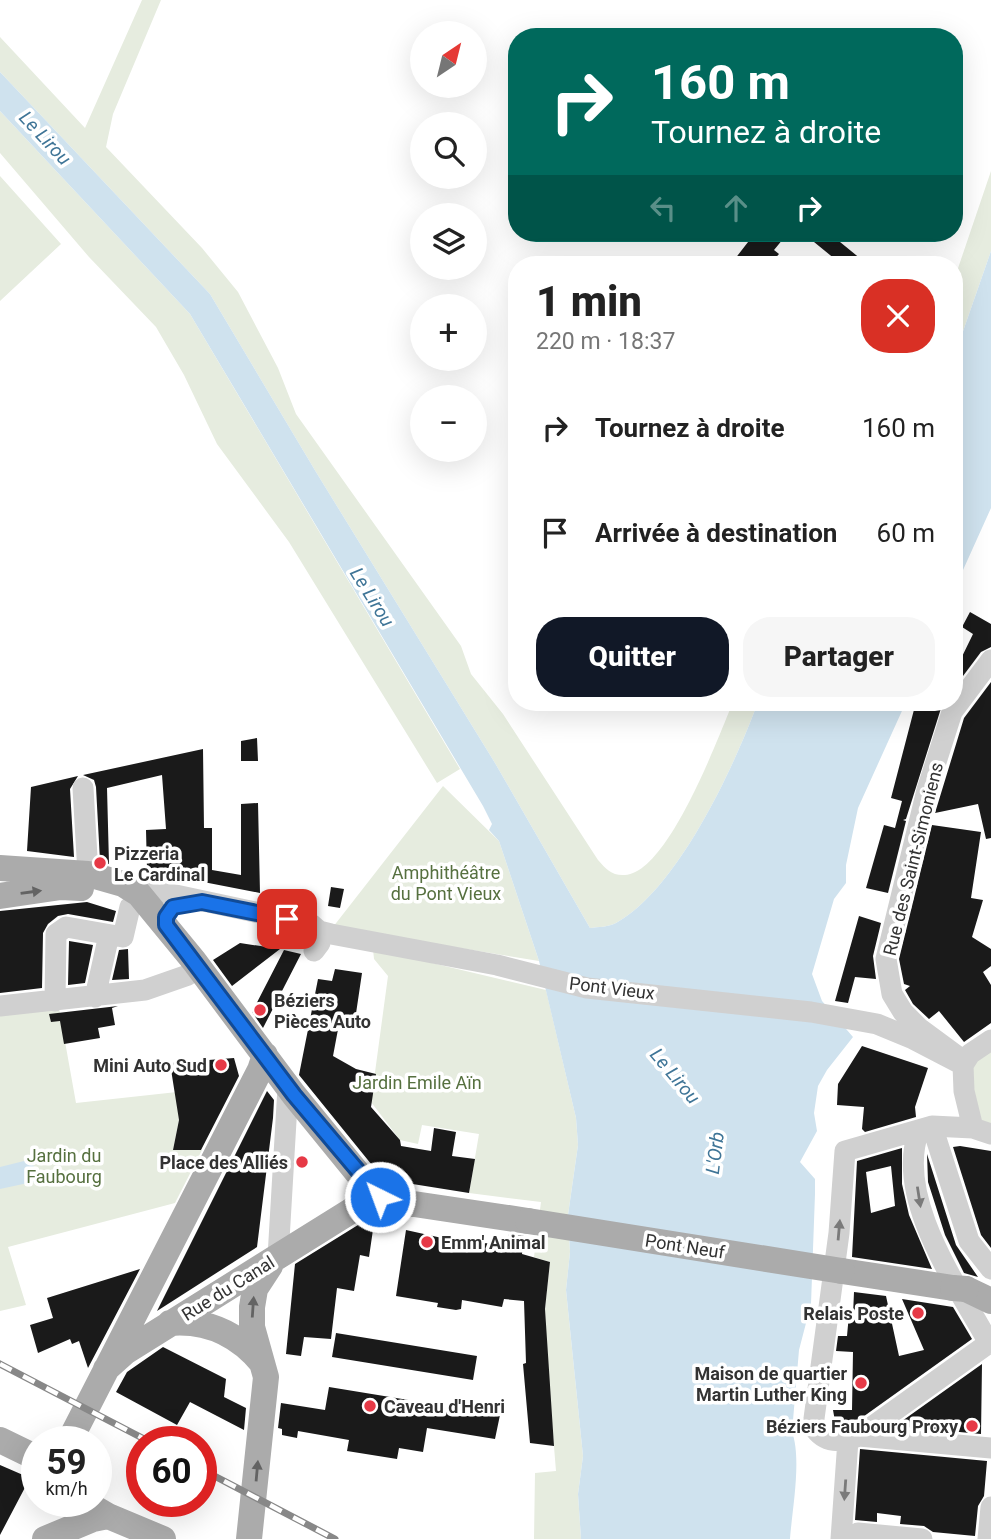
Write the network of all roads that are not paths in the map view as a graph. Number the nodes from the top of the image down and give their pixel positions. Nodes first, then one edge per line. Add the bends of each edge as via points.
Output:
1 (991, 660) edge
2 (963, 698) edge
3 (954, 711) edge
4 (83, 788) dead end
5 (0, 868) edge
6 (88, 874) junction
7 (127, 895) junction
8 (0, 896) edge
9 (202, 902) junction
10 (166, 925) junction
11 (109, 935) junction
12 (188, 975) junction
13 (96, 996) junction
14 (55, 1001) junction
15 (0, 1006) edge
16 (991, 1040) edge
17 (254, 1050) junction
18 (963, 1065) junction
19 (288, 1087) junction
20 (926, 1128) junction
21 (982, 1131) edge
22 (392, 1204) junction
23 (278, 1257) junction
24 (991, 1269) edge
25 (970, 1289) edge
26 (142, 1301) junction
27 (991, 1301) edge
28 (173, 1323) junction
29 (990, 1343) edge
30 (263, 1365) junction
31 (106, 1368) junction
32 (75, 1426) edge
33 (0, 1428) edge
34 (21, 1436) edge
35 (854, 1438) junction
36 (0, 1440) edge
37 (991, 1448) edge
38 (21, 1450) edge
39 (991, 1507) edge
40 (62, 1517) edge
41 (108, 1517) joint
42 (850, 1536) edge
43 (46, 1539) edge
44 (163, 1539) edge
45 (249, 1539) edge
46 (922, 1539) edge
47 (989, 1539) edge

1 - 2 street, Rue des Saint-Simoniens
3 - 18 street, Rue des Saint-Simoniens via 927,790 886,959 892,994 903,1012
4 - 6 street
5 - 6 main road
6 - 7 main road
8 -> 7 main road via 73,887
7 - 9 street, Pont Vieux
7 - 10 main road via 139,894
7 - 11 street via 123,937
7 - 12 main road
9 - 10 street via 173,907
9 - 18 street, Pont Vieux via 311,924 317,941 349,938 498,965 587,988 877,1024
10 - 17 main road
11 - 13 street
11 - 14 street via 66,927 56,934
12 - 13 street via 145,990
12 - 17 main road
13 - 14 street
14 - 15 street
16 - 18 street via 970,1054
17 - 19 main road
17 - 26 main road via 251,1088
18 - 21 street via 964,1091
19 - 22 main road via 369,1186
19 - 23 street
20 - 21 street
20 - 24 street via 969,1241
20 -> 29 street via 913,1160 921,1214
35 -> 20 street via 829,1441 819,1435 812,1419 839,1233 843,1157 850,1147
22 - 23 main road, Rue du Canal via 354,1209
22 - 25 main road, Pont Neuf, bridge
23 - 28 main road, Rue du Canal
30 -> 23 main road via 251,1307 262,1274
25 - 27 main road, Pont Neuf
26 - 28 main road, Rue du Canal via 150,1322
26 - 31 main road
28 - 30 main road via 197,1322 220,1330 251,1350
28 - 31 main road
29 - 35 street
45 -> 30 main road via 266,1377
31 - 32 main road
33 - 34 main road
35 - 37 street
35 -> 42 street
36 - 38 main road
39 - 47 street
40 - 43 main road
41 - 43 main road
41 - 44 main road
42 - 46 street

